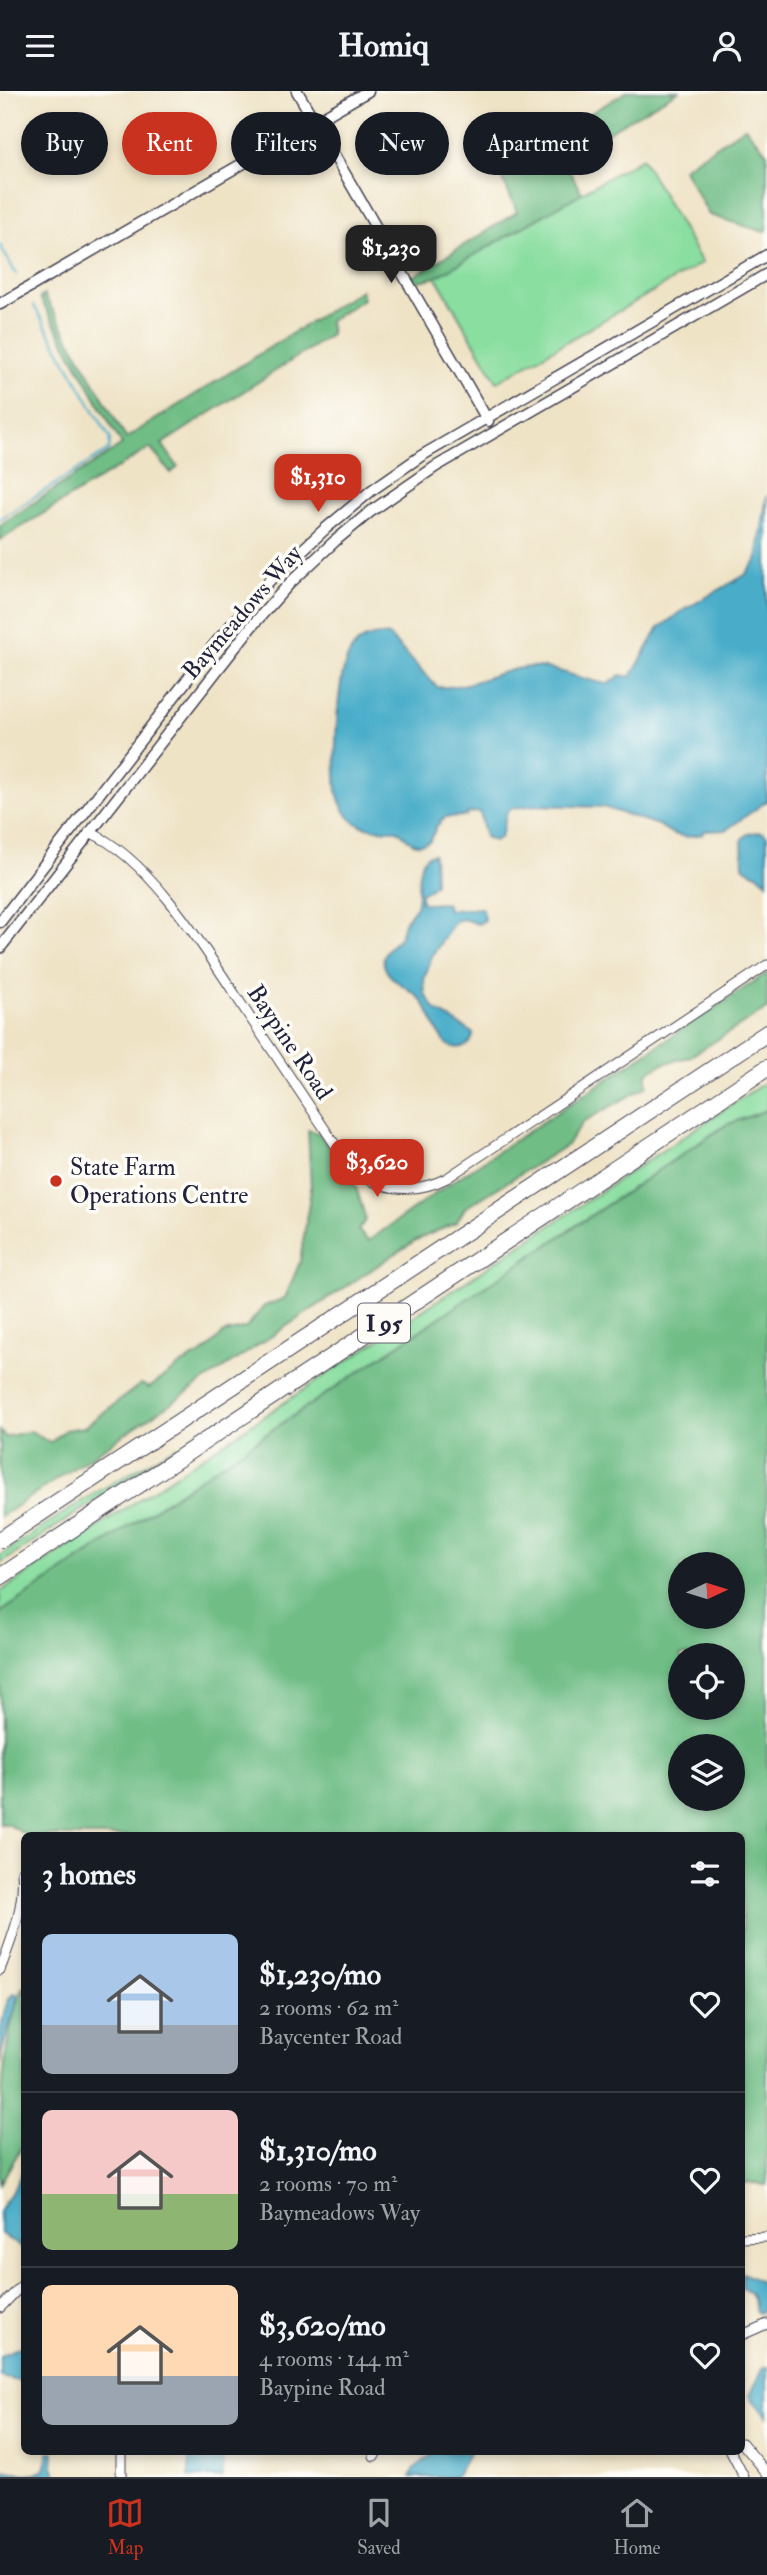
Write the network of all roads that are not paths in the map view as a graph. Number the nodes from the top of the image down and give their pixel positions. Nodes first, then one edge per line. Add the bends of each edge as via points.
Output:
1 (297, 91) edge
2 (368, 91) edge
3 (309, 112) edge
4 (332, 112) edge
5 (341, 167) edge
6 (231, 171) edge
7 (767, 255) edge
8 (767, 274) edge
9 (0, 304) edge
10 (485, 418) junction
11 (494, 433) junction
12 (325, 529) junction
13 (335, 541) junction
14 (89, 832) junction
15 (0, 922) edge
16 (0, 948) edge
17 (767, 965) edge
18 (767, 1033) edge
19 (767, 1068) edge
20 (0, 1541) edge
21 (0, 1577) edge
22 (21, 1903) edge
23 (0, 1970) edge
24 (767, 2237) edge
25 (745, 2238) edge
26 (21, 2286) edge
27 (0, 2307) edge
28 (767, 2324) edge
29 (745, 2334) edge
30 (745, 2447) edge
31 (121, 2455) edge
32 (733, 2455) edge
33 (767, 2473) edge
34 (121, 2477) edge
35 (744, 2477) edge

1 - 3 street
2 - 4 street
5 - 10 street
6 - 9 street
7 - 10 street, Baymeadows Way
8 - 11 street, Baymeadows Way
10 - 11 street
10 - 12 street, Baymeadows Way via 399,471
11 - 13 street, Baymeadows Way via 435,467
12 - 13 street
12 - 15 street, Baymeadows Way via 269,581 214,645
13 - 14 street, Baymeadows Way via 251,627
14 - 16 street, Baymeadows Way
14 - 17 street, Baypine Road via 125,855 159,890 215,964 346,1161 361,1175 389,1187 426,1187 447,1178
18 - 20 highway, I 95
19 - 21 highway, I 95
22 - 23 street
24 - 25 street
26 - 27 street
28 - 29 street
30 - 33 street
31 - 34 street
32 - 35 street

